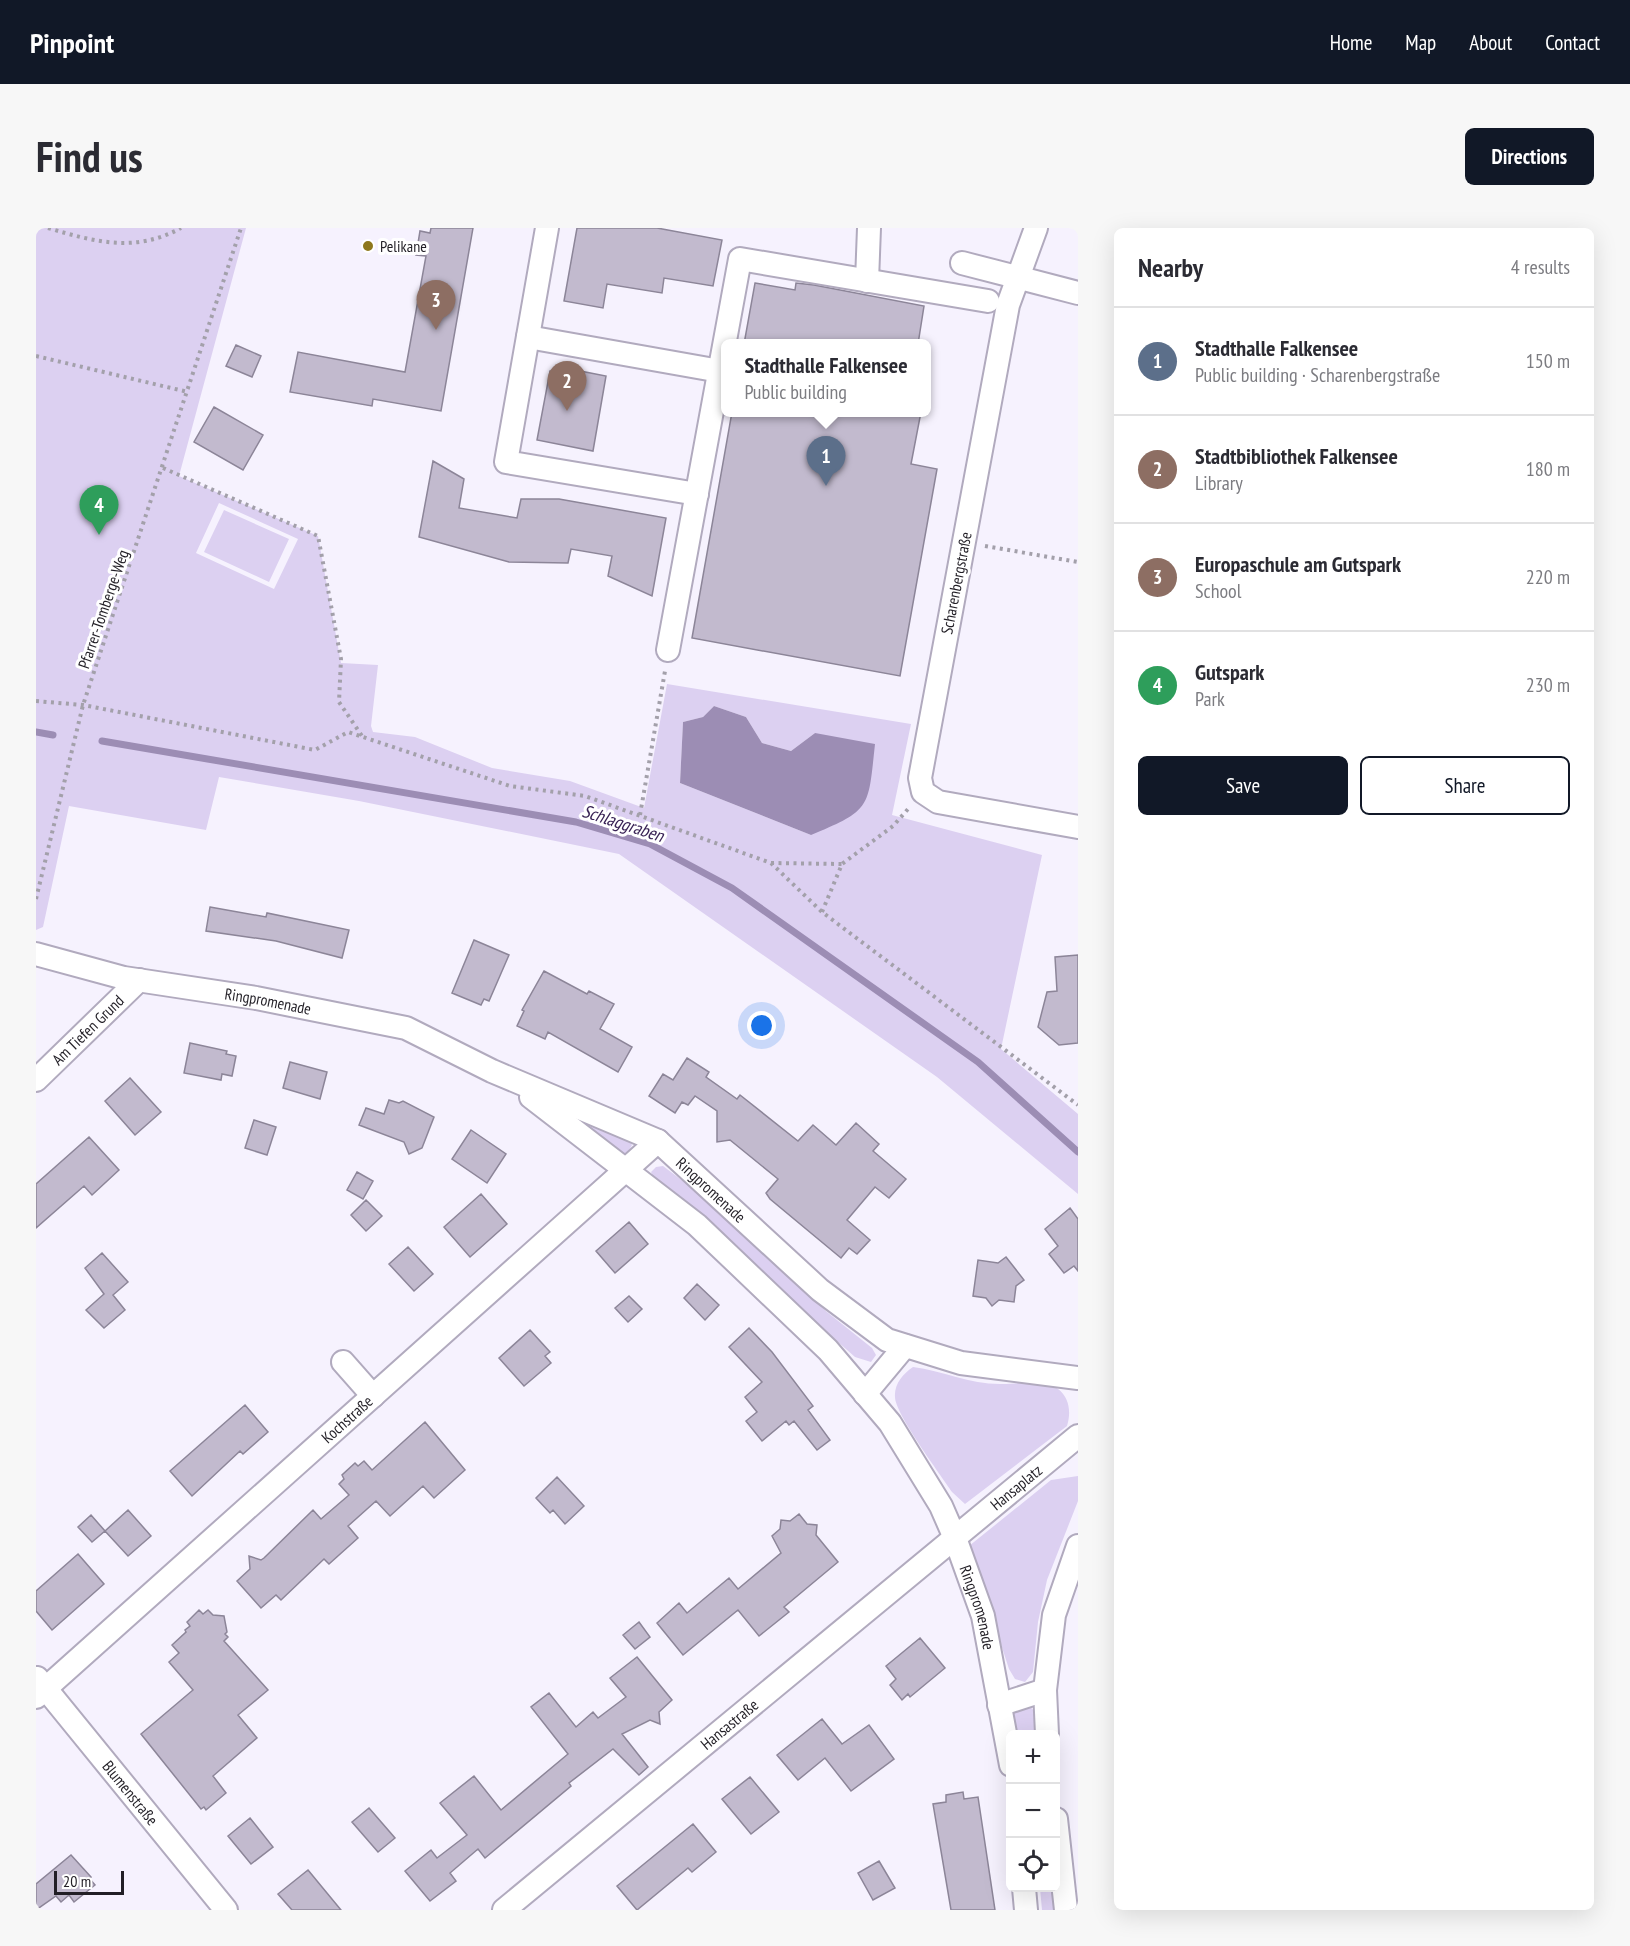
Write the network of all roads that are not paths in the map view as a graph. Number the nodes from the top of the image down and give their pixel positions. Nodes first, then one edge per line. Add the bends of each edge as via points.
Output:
1 (547, 228) edge
2 (868, 228) edge
3 (1036, 228) edge
4 (962, 263) dead end
5 (1020, 277) junction
6 (867, 281) junction
7 (1078, 293) edge
8 (988, 301) dead end
9 (528, 337) junction
10 (726, 339) edge
11 (721, 365) edge
12 (720, 371) junction
13 (697, 494) junction
14 (668, 650) road end
15 (1078, 827) edge
16 (36, 954) edge
17 (138, 980) junction
18 (492, 1071) junction
19 (36, 1080) edge
20 (658, 1142) junction
21 (626, 1171) junction
22 (905, 1346) junction
23 (343, 1362) dead end
24 (1078, 1377) edge
25 (865, 1394) junction
26 (373, 1396) junction
27 (1078, 1436) edge
28 (955, 1538) junction
29 (1078, 1546) edge
30 (39, 1688) edge
31 (1045, 1690) junction
32 (999, 1705) junction
33 (1047, 1730) edge
34 (1006, 1740) edge
35 (1058, 1838) edge
36 (1024, 1892) edge
37 (226, 1910) edge
38 (504, 1910) edge
39 (1026, 1910) edge
40 (1066, 1910) edge

1 - 9 street
2 - 6 street
3 - 5 street, Scharenbergstraße
4 - 5 street
5 - 7 street
5 - 15 street, Scharenbergstraße via 1008,305 920,778 922,792 938,802
6 - 8 street
6 - 10 street via 740,259
9 - 12 street
9 - 13 street via 506,462
11 - 12 street
12 - 13 street
13 - 14 street
16 - 17 street, Ringpromenade
17 - 18 street, Ringpromenade via 256,998 406,1028
17 - 19 street, Am Tiefen Grund
18 - 20 street, Ringpromenade
18 - 21 street, Ringpromenade via 536,1100
20 - 21 street, Kochstraße
20 - 22 street, Ringpromenade via 820,1290 887,1340
21 - 25 street, Ringpromenade via 697,1225 828,1350
21 - 26 street, Kochstraße
22 - 24 street, Ringpromenade via 961,1363
22 - 25 street
23 - 26 street
25 - 28 street, Ringpromenade via 907,1451 941,1506
26 - 30 street, Kochstraße
27 - 28 street, Hansaplatz
28 - 32 street, Ringpromenade via 983,1616
28 - 38 street, Hansastraße
29 - 31 street via 1054,1615
30 - 37 street, Blumenstraße
31 - 32 street
31 - 33 street
32 - 34 street, Ringpromenade
35 - 40 street
36 - 39 street

